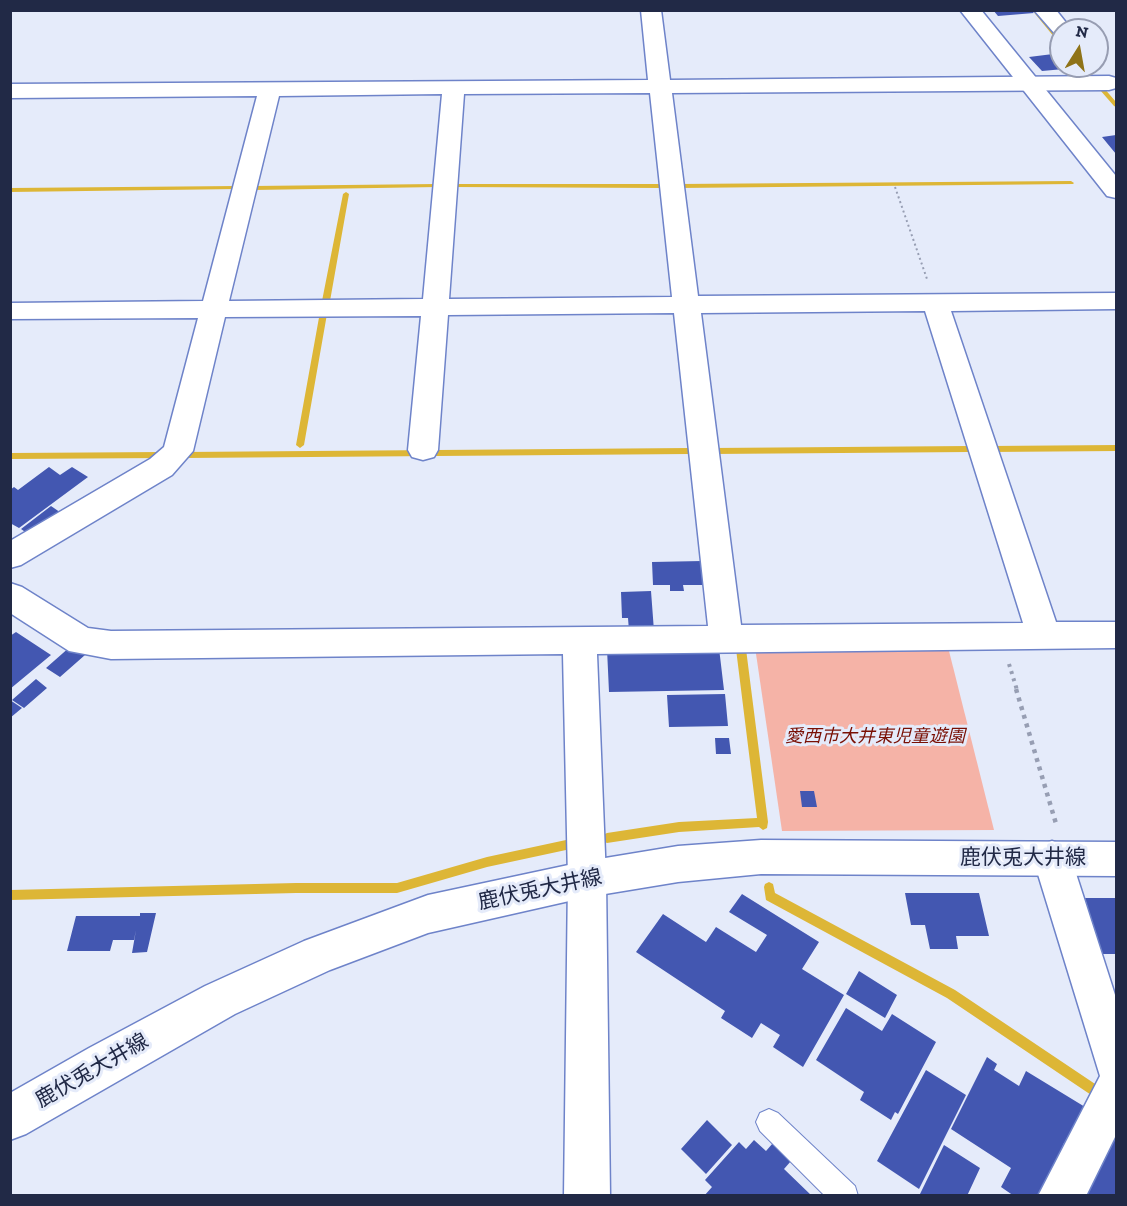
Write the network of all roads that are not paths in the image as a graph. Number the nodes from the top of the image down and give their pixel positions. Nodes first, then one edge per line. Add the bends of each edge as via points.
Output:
1 (651, 10) edge
2 (970, 10) edge
3 (1103, 81) edge
4 (1029, 84) junction
5 (660, 86) junction
6 (454, 87) junction
7 (270, 88) junction
8 (10, 91) edge
9 (1116, 191) edge
10 (1116, 301) edge
11 (934, 302) junction
12 (686, 304) junction
13 (435, 306) junction
14 (213, 308) junction
15 (10, 311) edge
16 (423, 450) dead end
17 (10, 556) edge
18 (10, 596) edge
19 (1116, 635) edge
20 (1044, 636) junction
21 (726, 639) junction
22 (580, 640) junction
23 (1052, 858) junction
24 (1116, 859) edge
25 (587, 879) junction
26 (1116, 1062) edge
27 (1113, 1098) edge
28 (10, 1118) edge
29 (769, 1122) dead end
30 (587, 1196) edge
31 (844, 1196) edge
32 (1061, 1196) edge

1 - 5 street
2 - 4 street
3 - 4 street
4 - 5 street
4 - 9 street
5 - 6 street
5 - 12 street
6 - 7 street
6 - 13 street
7 - 8 street
7 - 14 street
10 - 11 street
11 - 12 street
11 - 20 street
12 - 13 street
12 - 21 street
13 - 14 street
13 - 16 street
14 - 15 street
14 - 17 street via 178,451 161,467
18 - 22 street via 81,641 111,645
19 - 20 street
20 - 21 street
21 - 22 street
22 - 25 street
23 - 24 street, 鹿伏兎大井線
23 - 25 street, 鹿伏兎大井線 via 761,857 678,864
23 - 26 street
25 - 28 street, 鹿伏兎大井線 via 429,914 318,955 220,1000
25 - 30 street
27 - 32 street
29 - 31 lane

